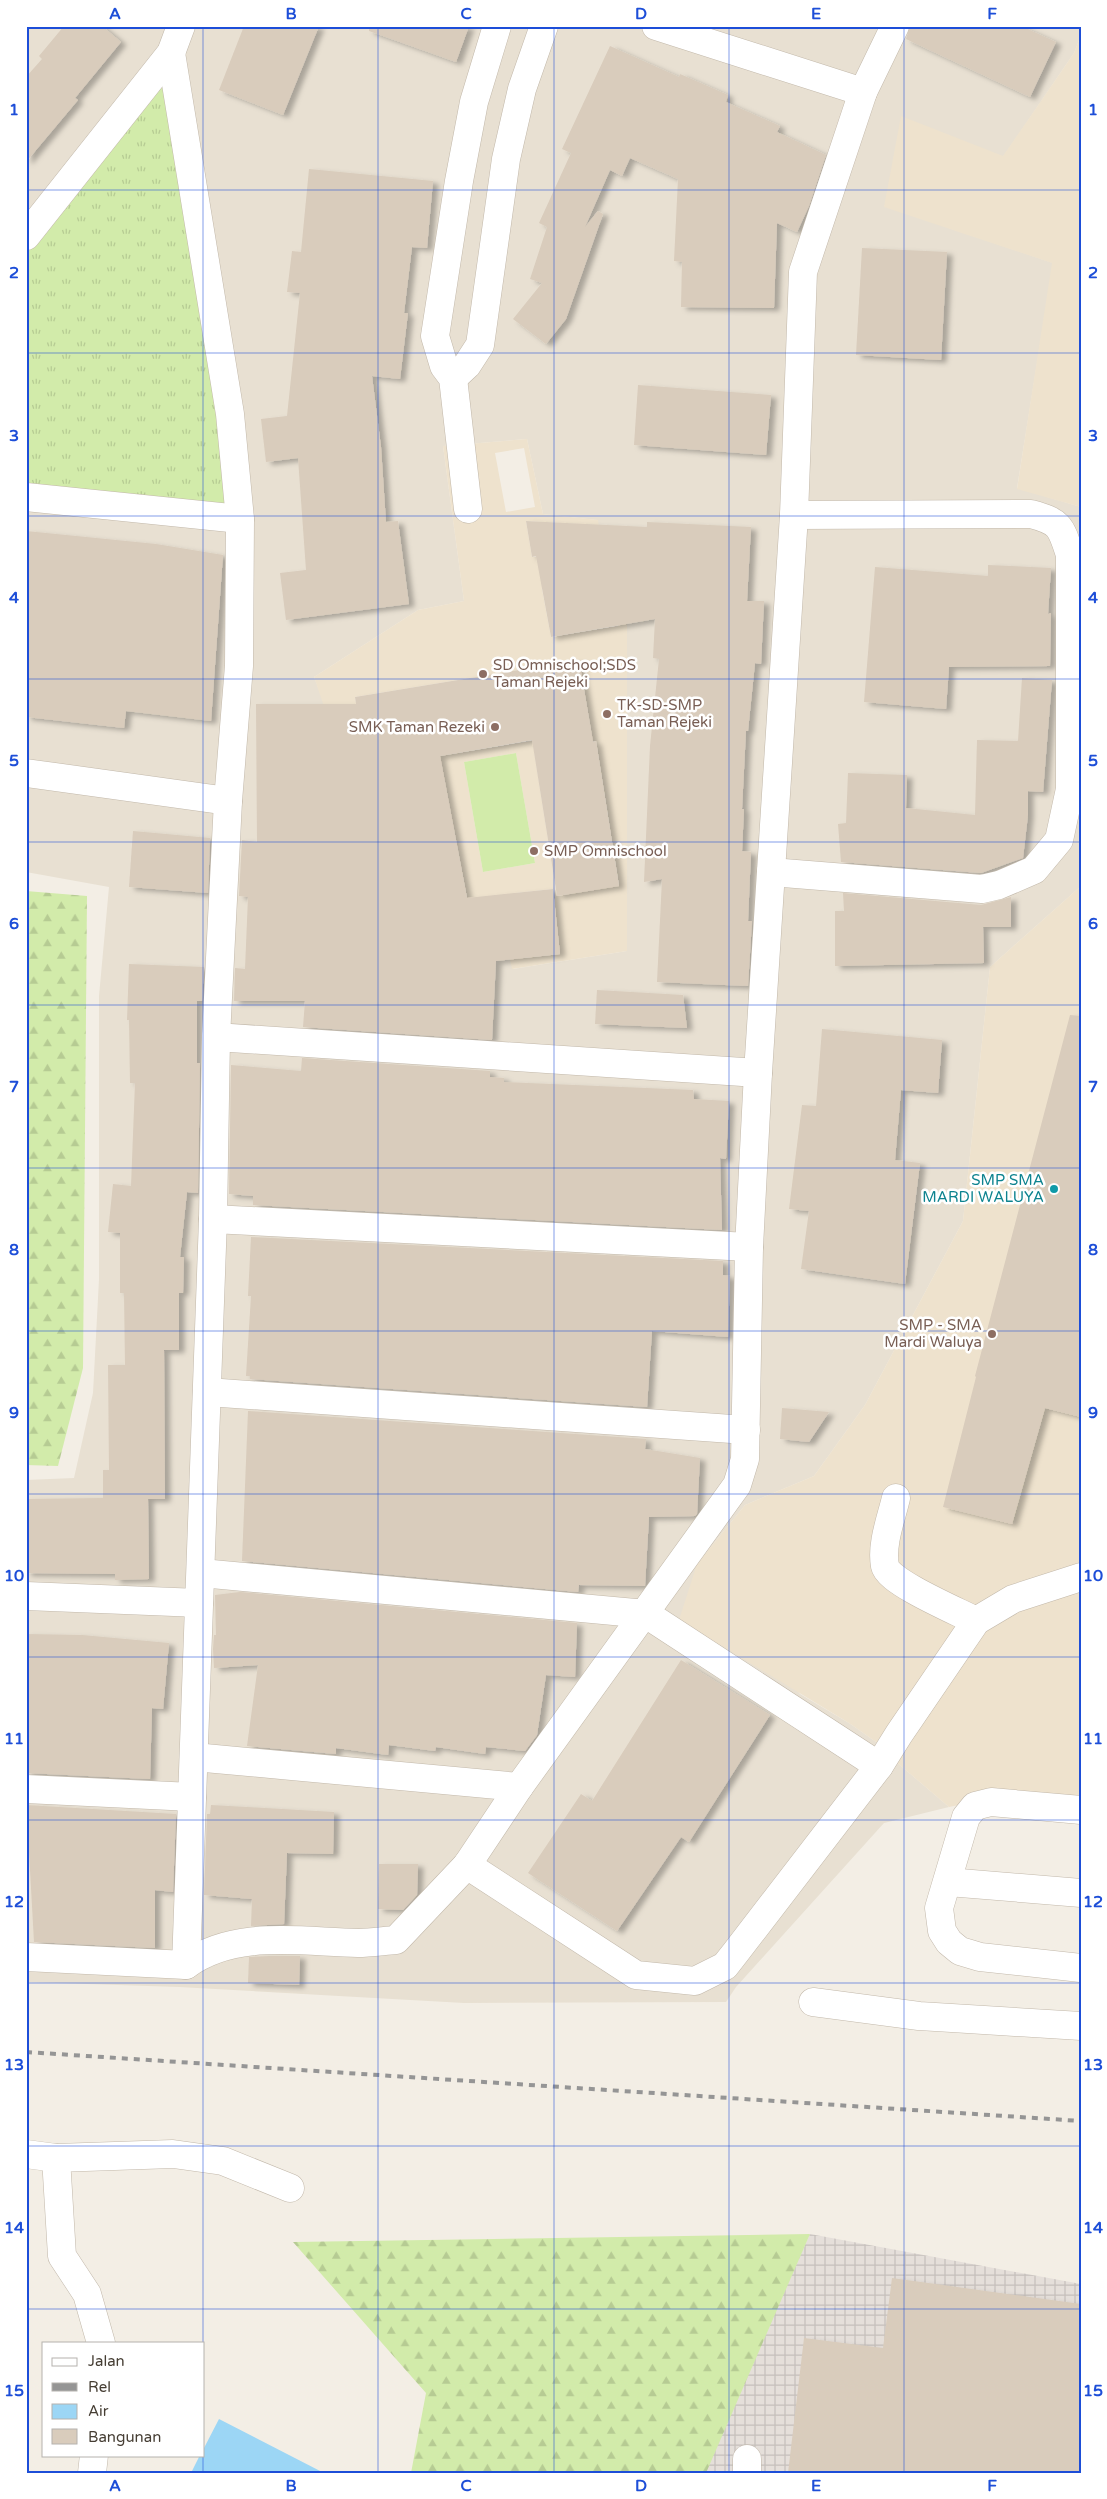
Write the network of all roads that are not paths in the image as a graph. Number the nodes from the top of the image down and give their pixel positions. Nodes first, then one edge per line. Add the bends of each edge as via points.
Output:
1 (181, 26) edge
2 (497, 26) edge
3 (544, 26) edge
4 (656, 26) edge
5 (895, 26) edge
6 (171, 53) junction
7 (863, 92) junction
8 (26, 236) edge
9 (453, 378) junction
10 (26, 497) edge
11 (468, 509) dead end
12 (794, 515) junction
13 (240, 519) junction
14 (26, 773) edge
15 (228, 801) junction
16 (770, 872) junction
17 (216, 1037) junction
18 (758, 1073) junction
19 (213, 1219) junction
20 (749, 1247) junction
21 (207, 1392) junction
22 (746, 1430) junction
23 (896, 1498) dead end
24 (201, 1573) junction
25 (1081, 1577) edge
26 (26, 1596) edge
27 (199, 1603) junction
28 (646, 1614) junction
29 (976, 1621) junction
30 (194, 1757) junction
31 (879, 1766) junction
32 (519, 1787) junction
33 (26, 1789) edge
34 (192, 1797) junction
35 (1081, 1810) edge
36 (467, 1865) junction
37 (948, 1882) junction
38 (1081, 1892) edge
39 (26, 1957) edge
40 (186, 1965) junction
41 (1081, 1968) edge
42 (813, 2002) dead end
43 (1081, 2026) edge
44 (26, 2154) edge
45 (56, 2158) junction
46 (290, 2188) dead end
47 (101, 2342) edge
48 (94, 2456) edge
49 (92, 2473) edge

1 - 6 street
2 - 9 street via 474,102 435,336 444,366
3 - 9 street via 522,89 506,159 480,344
4 - 7 street
5 - 7 street
6 - 8 street
6 - 13 street via 230,414
7 - 12 street via 803,272
9 - 11 street
10 - 13 street
12 - 16 street
12 - 16 street via 1032,514 1052,520 1063,533 1070,554 1070,789 1059,840 1034,870 999,885 982,889
13 - 15 street via 240,666
14 - 15 street
15 - 17 street
16 - 18 street
17 - 18 street
17 - 19 street
18 - 20 street
19 - 20 street
19 - 21 street
20 - 22 street
21 - 22 street
21 - 24 street
22 - 28 street via 745,1460 737,1486
23 - 29 street via 884,1546 885,1568 895,1580
24 - 27 street
24 - 28 street
25 - 29 street via 1012,1599
26 - 27 street
27 - 30 street
28 - 31 street
28 - 32 street
29 - 31 street
30 - 32 street
30 - 34 street
31 - 36 street via 725,1966 695,1981 636,1975
32 - 36 street
33 - 34 street
34 - 40 street
35 - 37 street via 991,1802 975,1806 966,1817
36 - 40 street via 396,1940 360,1943 272,1940 216,1948
37 - 38 street
37 - 41 street via 939,1908 940,1923 949,1942 960,1951 980,1957
39 - 40 street
42 - 43 street via 919,2016
44 - 45 street
45 - 46 street via 173,2154 223,2161
45 - 47 street via 62,2256 87,2294
48 - 49 street

